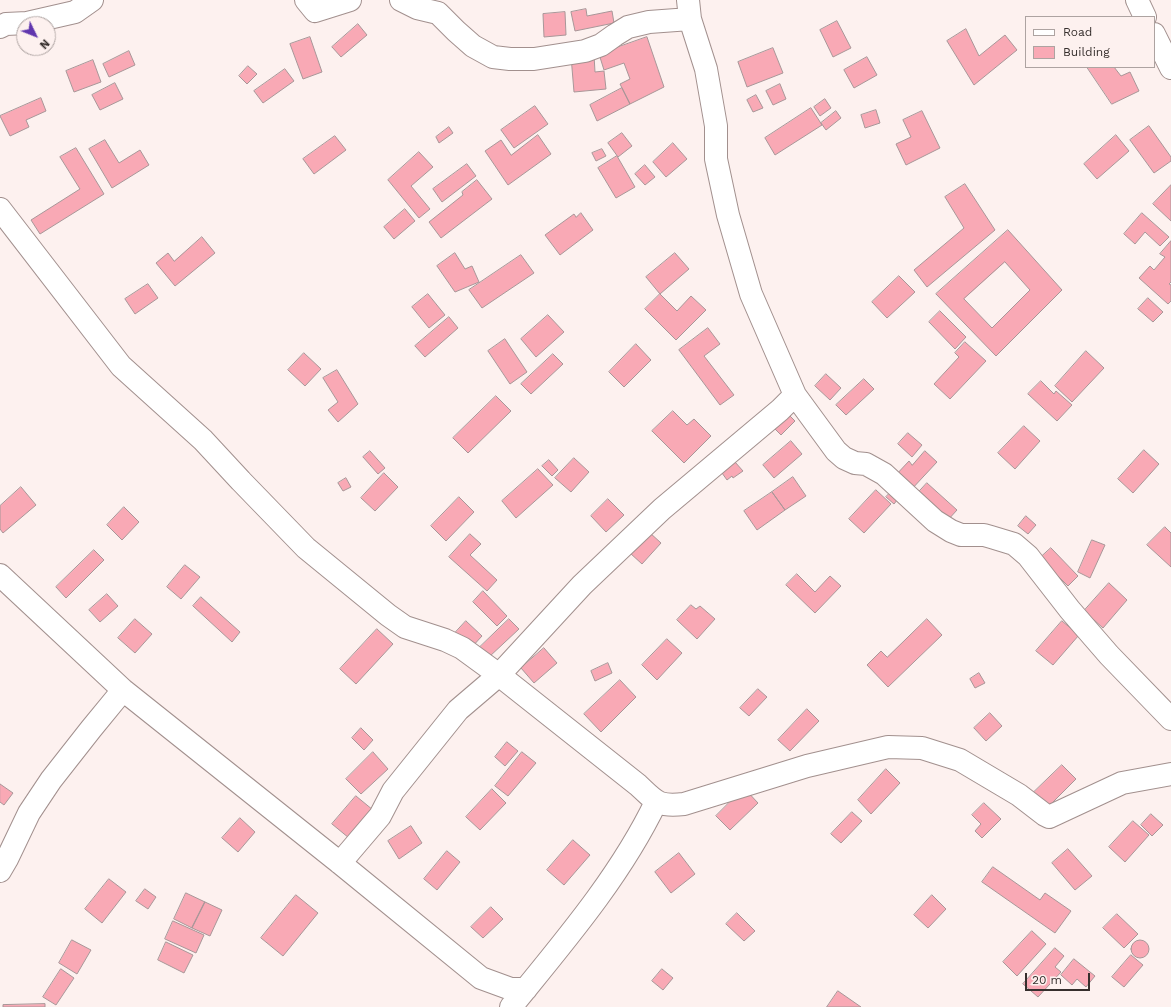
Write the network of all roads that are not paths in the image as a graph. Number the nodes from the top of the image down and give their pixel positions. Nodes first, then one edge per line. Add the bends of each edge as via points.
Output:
1 (92, 0) edge
2 (306, 0) edge
3 (350, 0) edge
4 (401, 0) edge
5 (1136, 0) edge
6 (689, 10) edge
7 (1144, 16) edge
8 (0, 27) edge
9 (1155, 36) edge
10 (1171, 68) edge
11 (0, 209) edge
12 (795, 395) junction
13 (0, 575) edge
14 (499, 675) junction
15 (123, 690) junction
16 (1171, 719) edge
17 (1171, 774) edge
18 (656, 802) junction
19 (340, 863) junction
20 (0, 871) edge
21 (526, 989) junction
22 (511, 1007) edge

1 - 8 street via 76,12 27,24 6,24
2 - 3 street via 315,11
4 - 6 street via 417,8 438,13 473,46 493,56 510,59 534,59 585,51 601,45 628,27
5 - 7 street
6 - 12 street via 706,69 716,126 716,159 728,215 751,294
9 - 10 street
11 - 14 street via 122,366 203,440 306,548 405,627 462,648
12 - 14 street via 662,509 582,585
12 - 16 street via 836,451 854,463 866,464 884,474 935,521 961,535 984,535 1014,544 1028,556 1104,650
13 - 15 street
14 - 18 street
14 - 19 street via 458,710 393,791 380,816
15 - 19 street
15 - 20 street via 33,807
17 - 18 street via 1122,783 1049,817 1019,795 960,760 922,748 888,747 808,766 684,804
18 - 21 street via 646,824 594,903
19 - 21 street via 481,978 511,989
21 - 22 street

